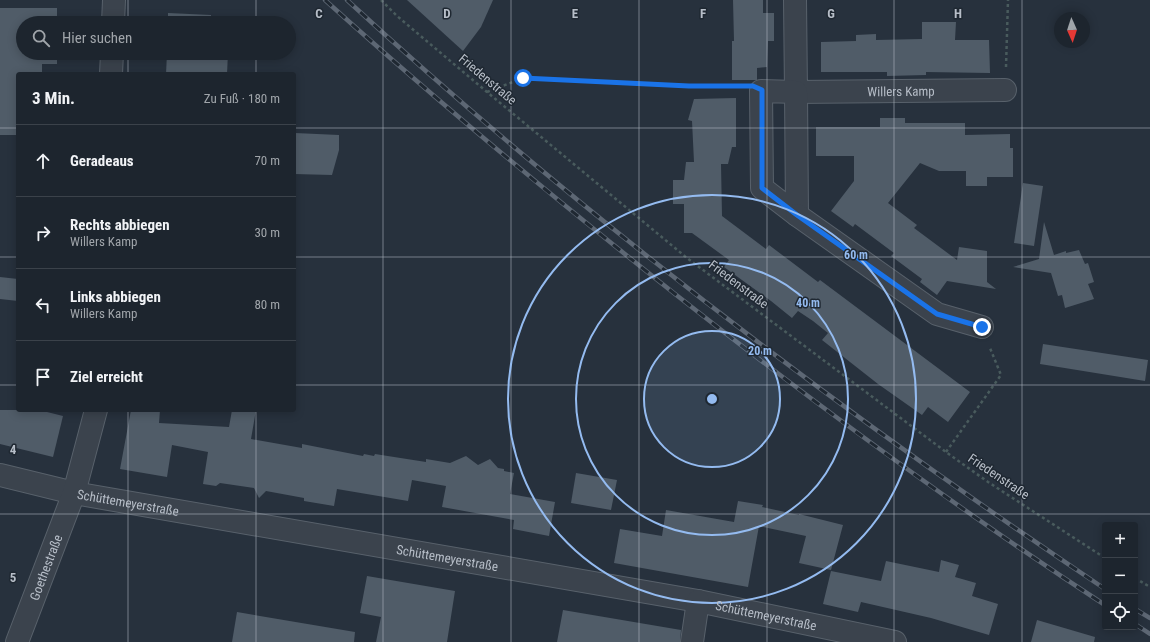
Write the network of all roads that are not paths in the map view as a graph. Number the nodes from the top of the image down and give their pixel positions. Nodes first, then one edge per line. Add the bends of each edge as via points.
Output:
1 (114, 0) edge
2 (795, 0) edge
3 (113, 16) edge
4 (112, 60) edge
5 (111, 72) edge
6 (1005, 90) road end
7 (796, 92) junction
8 (797, 215) junction
9 (982, 327) road end
10 (95, 412) edge
11 (0, 475) edge
12 (74, 493) junction
13 (698, 601) junction
14 (17, 642) edge
15 (692, 642) edge
16 (895, 642) edge

1 - 3 street
2 - 7 street
4 - 5 street
6 - 7 street, Willers Kamp
7 - 8 street
7 - 8 street, Willers Kamp via 762,90 762,188
8 - 9 street via 937,314
10 - 12 street, Goethestraße
11 - 12 street, Schüttemeyerstraße
12 - 13 street, Schüttemeyerstraße
12 - 14 street, Goethestraße
13 - 15 street
13 - 16 street, Schüttemeyerstraße

